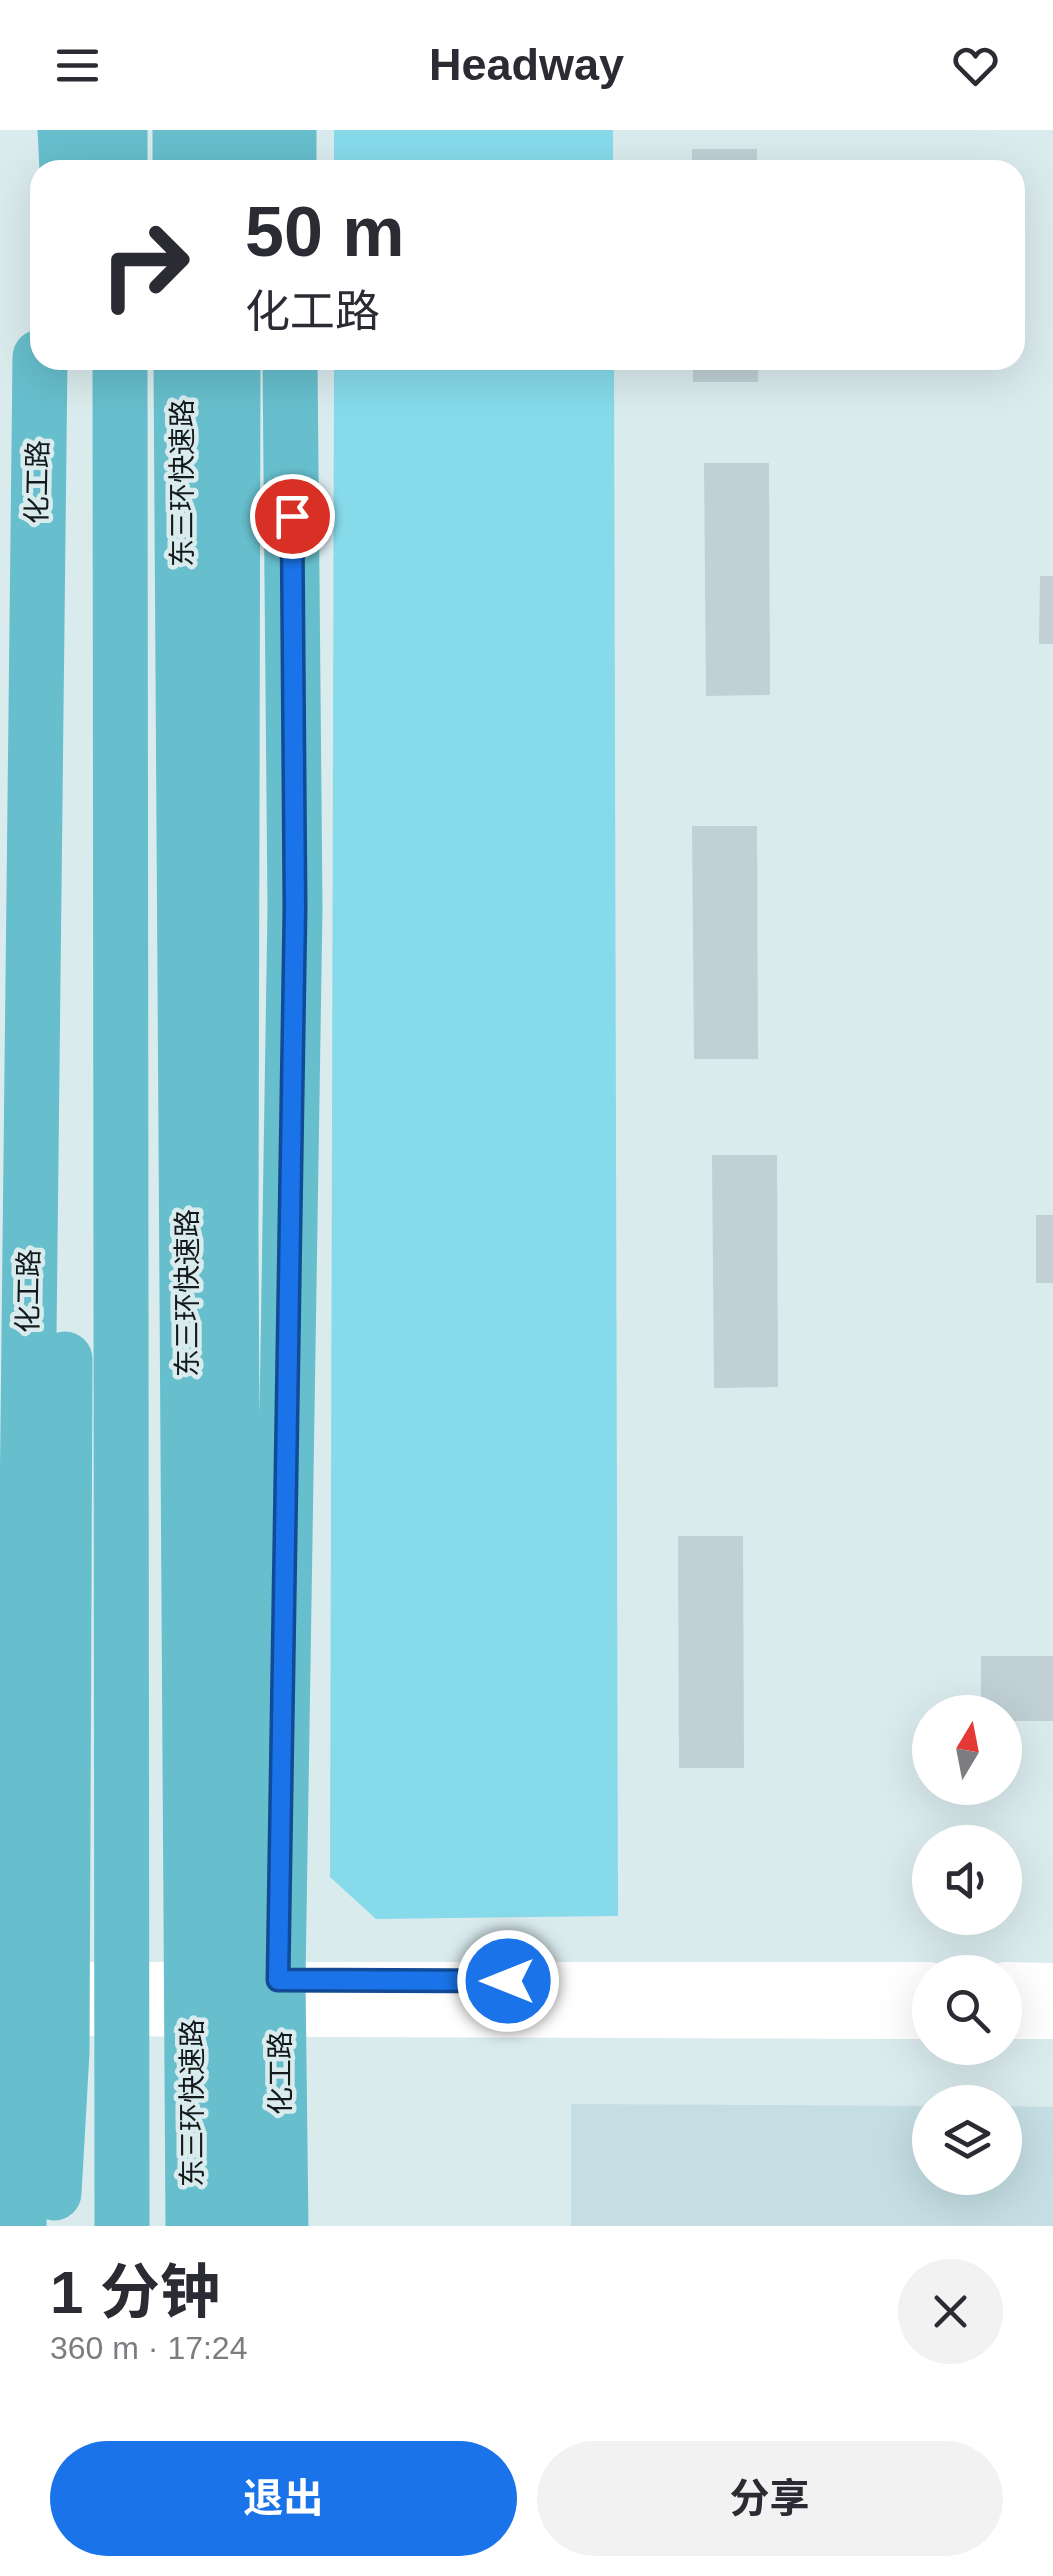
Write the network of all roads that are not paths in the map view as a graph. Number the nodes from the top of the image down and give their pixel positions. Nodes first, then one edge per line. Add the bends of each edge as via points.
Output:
1 (45, 130) edge
2 (65, 130) edge
3 (120, 130) edge
4 (180, 130) edge
5 (234, 130) edge
6 (288, 130) edge
7 (44, 160) edge
8 (66, 160) edge
9 (120, 160) edge
10 (180, 160) edge
11 (234, 160) edge
12 (289, 160) edge
13 (40, 370) edge
14 (67, 370) edge
15 (120, 370) edge
16 (181, 370) edge
17 (233, 370) edge
18 (290, 370) edge
19 (912, 1982) edge
20 (1022, 1982) edge
21 (1053, 1982) edge
22 (279, 1998) junction
23 (21, 2000) junction
24 (912, 2017) edge
25 (1022, 2019) edge
26 (1053, 2019) edge
27 (62, 2052) junction
28 (19, 2226) edge
29 (52, 2226) edge
30 (86, 2226) edge
31 (122, 2226) edge
32 (193, 2226) edge
33 (236, 2226) edge
34 (281, 2226) edge

1 - 7 highway
2 - 8 highway
3 - 9 highway
4 - 10 highway
5 - 11 highway
6 - 12 highway
13 - 23 highway, 化工路
14 - 27 highway
15 - 31 highway
16 - 32 highway, 东三环快速路
17 - 33 highway
18 - 22 highway, 化工路 via 295,908
19 - 22 street
20 - 21 street
22 - 23 street
22 - 24 street
22 - 34 highway, 化工路
23 - 28 highway, 化工路
25 - 26 street
27 - 29 highway
27 - 30 highway

